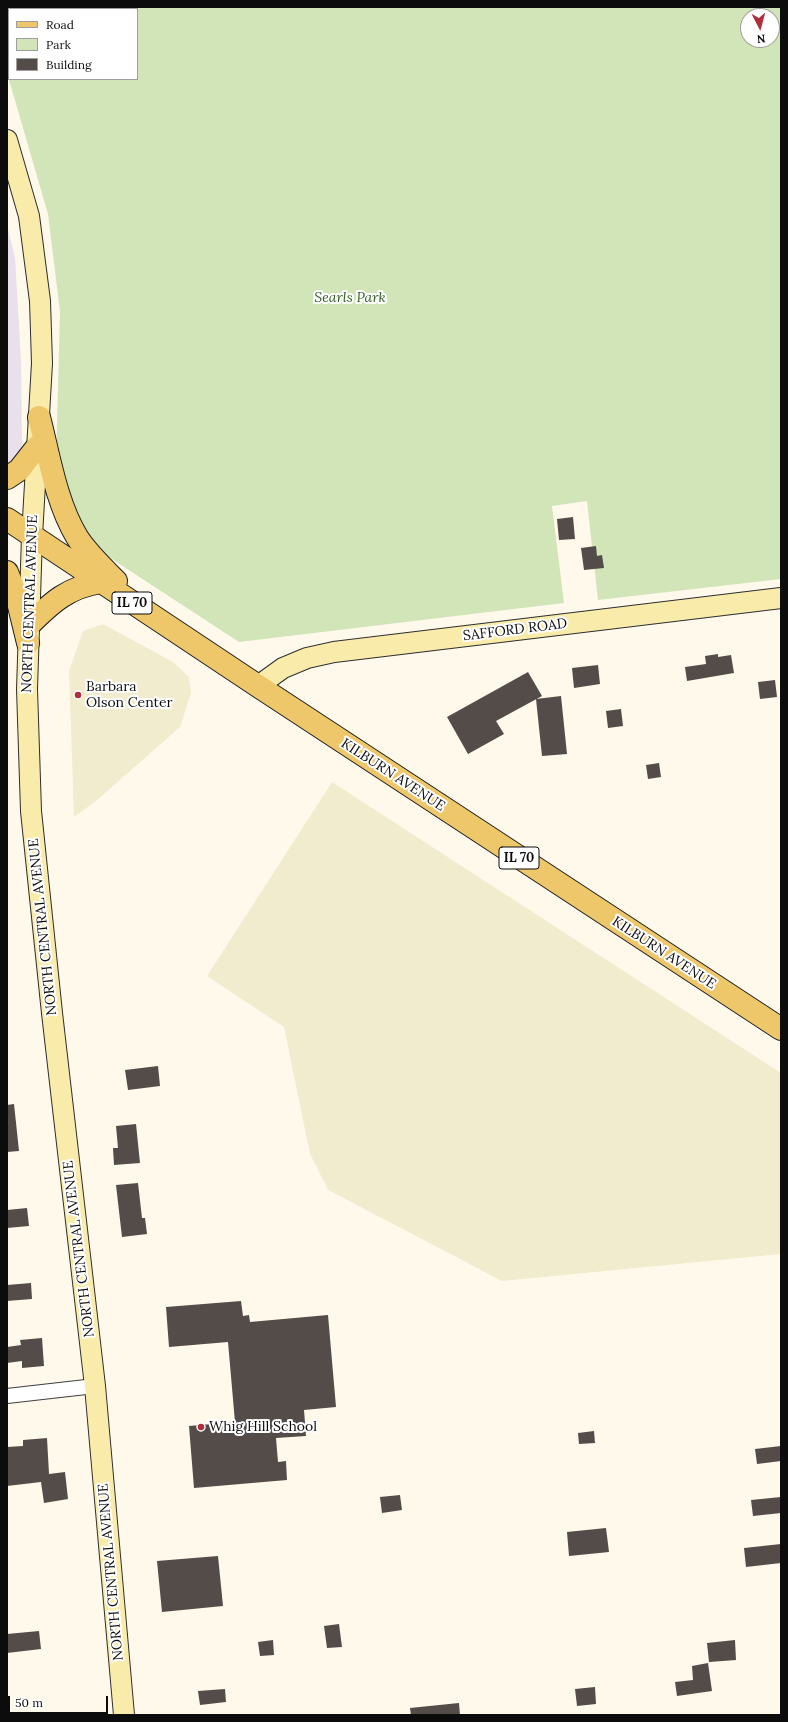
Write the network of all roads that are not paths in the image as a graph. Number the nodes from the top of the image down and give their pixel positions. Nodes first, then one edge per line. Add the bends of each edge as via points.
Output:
1 (7, 140) edge
2 (39, 417) junction
3 (37, 447) junction
4 (7, 478) edge
5 (7, 519) edge
6 (32, 536) junction
7 (7, 572) edge
8 (101, 582) junction
9 (781, 598) edge
10 (144, 610) junction
11 (29, 634) junction
12 (258, 686) junction
13 (781, 1029) edge
14 (95, 1386) junction
15 (7, 1396) edge
16 (124, 1715) edge

1 - 2 main road, NORTH CENTRAL AVENUE via 29,216 40,301 42,363
2 - 3 main road, NORTH CENTRAL AVENUE
2 - 10 main road via 59,494 77,536 88,552
3 - 4 main road via 19,470
3 - 6 main road, NORTH CENTRAL AVENUE
5 - 6 main road, KILBURN AVENUE / IL 70
6 - 8 main road, KILBURN AVENUE / IL 70
6 - 11 main road, NORTH CENTRAL AVENUE
7 - 11 main road
8 - 10 main road, KILBURN AVENUE / IL 70
8 - 11 main road via 73,589 52,602
9 - 12 main road, SAFFORD ROAD via 334,652 307,658 283,668
10 - 12 main road, KILBURN AVENUE / IL 70
11 - 14 main road, NORTH CENTRAL AVENUE via 27,689 31,811
12 - 13 main road, KILBURN AVENUE / IL 70
14 - 15 street
14 - 16 main road, NORTH CENTRAL AVENUE

